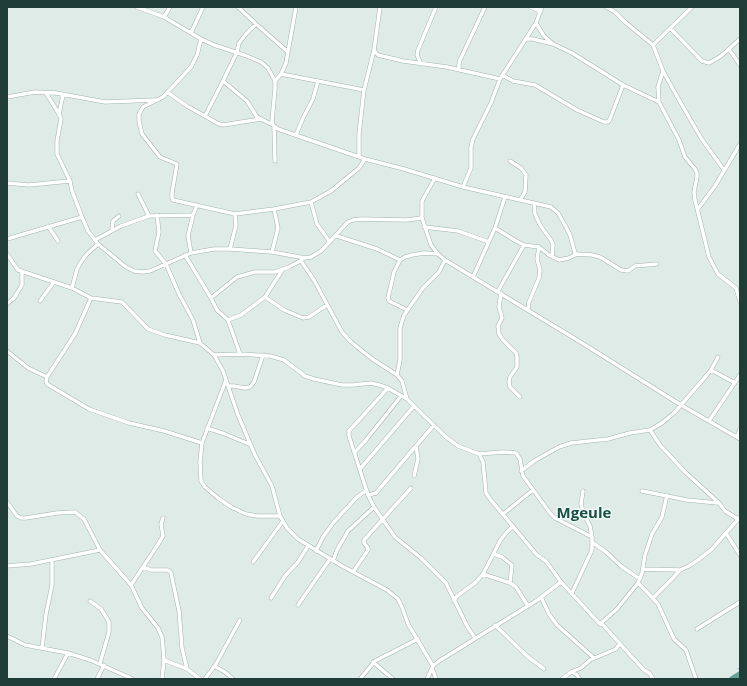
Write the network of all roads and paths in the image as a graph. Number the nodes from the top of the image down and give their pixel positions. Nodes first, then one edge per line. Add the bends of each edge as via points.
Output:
1 (137, 7) edge
2 (170, 7) edge
3 (203, 7) edge
4 (238, 7) edge
5 (296, 7) edge
6 (380, 7) edge
7 (436, 7) edge
8 (485, 7) edge
9 (530, 7) edge
10 (606, 7) edge
11 (617, 7) edge
12 (692, 7) edge
13 (144, 8) edge
14 (541, 9) edge
15 (614, 12) junction
16 (164, 17) junction
17 (536, 23) junction
18 (256, 24) junction
19 (670, 28) junction
20 (192, 33) junction
21 (201, 39) junction
22 (526, 39) junction
23 (740, 39) edge
24 (553, 44) junction
25 (653, 45) junction
26 (729, 49) junction
27 (374, 50) junction
28 (237, 52) junction
29 (288, 52) junction
30 (382, 56) junction
31 (372, 58) junction
32 (421, 64) junction
33 (740, 65) edge
34 (459, 70) junction
35 (663, 71) junction
36 (281, 74) junction
37 (501, 77) junction
38 (223, 80) junction
39 (275, 81) junction
40 (318, 81) junction
41 (623, 85) junction
42 (364, 90) junction
43 (167, 92) junction
44 (46, 93) junction
45 (63, 95) junction
46 (7, 97) edge
47 (157, 100) junction
48 (659, 102) junction
49 (58, 114) junction
50 (205, 116) junction
51 (261, 120) junction
52 (273, 125) junction
53 (296, 135) junction
54 (740, 144) edge
55 (359, 158) junction
56 (365, 159) junction
57 (275, 161) dead end
58 (510, 161) dead end
59 (724, 170) junction
60 (435, 178) junction
61 (70, 181) junction
62 (7, 183) edge
63 (463, 187) junction
64 (525, 192) junction
65 (138, 194) dead end
66 (505, 197) junction
67 (520, 200) junction
68 (311, 202) junction
69 (528, 202) junction
70 (534, 203) junction
71 (197, 205) junction
72 (274, 209) junction
73 (698, 209) junction
74 (235, 214) junction
75 (157, 215) junction
76 (193, 215) junction
77 (119, 216) dead end
78 (150, 216) junction
79 (82, 217) junction
80 (422, 218) junction
81 (48, 226) junction
82 (424, 227) junction
83 (495, 228) junction
84 (112, 230) junction
85 (336, 236) junction
86 (7, 239) edge
87 (58, 241) dead end
88 (96, 242) junction
89 (330, 242) junction
90 (489, 242) junction
91 (524, 244) junction
92 (539, 247) junction
93 (230, 249) junction
94 (272, 252) junction
95 (191, 253) junction
96 (7, 254) edge
97 (438, 254) junction
98 (577, 254) junction
99 (185, 255) junction
100 (552, 256) junction
101 (303, 260) junction
102 (400, 260) junction
103 (446, 260) junction
104 (166, 264) junction
105 (657, 264) dead end
106 (283, 269) junction
107 (22, 272) junction
108 (473, 277) junction
109 (54, 282) junction
110 (72, 288) junction
111 (499, 292) junction
112 (264, 297) junction
113 (91, 298) junction
114 (211, 298) junction
115 (40, 301) dead end
116 (740, 302) edge
117 (7, 304) edge
118 (327, 305) junction
119 (528, 309) junction
120 (407, 310) junction
121 (228, 320) junction
122 (200, 343) junction
123 (7, 351) edge
124 (240, 354) junction
125 (214, 355) junction
126 (263, 355) junction
127 (718, 356) dead end
128 (711, 370) junction
129 (397, 375) junction
130 (740, 375) edge
131 (47, 377) junction
132 (226, 379) junction
133 (734, 383) junction
134 (229, 386) junction
135 (388, 388) junction
136 (401, 396) junction
137 (520, 397) dead end
138 (407, 400) junction
139 (681, 405) junction
140 (414, 406) junction
141 (709, 420) junction
142 (434, 425) junction
143 (207, 428) junction
144 (740, 429) edge
145 (650, 430) junction
146 (738, 438) edge
147 (202, 443) junction
148 (251, 445) junction
149 (415, 447) junction
150 (354, 452) junction
151 (479, 454) junction
152 (360, 469) junction
153 (522, 471) junction
154 (414, 476) dead end
155 (411, 488) dead end
156 (533, 490) junction
157 (583, 491) dead end
158 (642, 491) dead end
159 (368, 492) junction
160 (667, 495) junction
161 (7, 502) edge
162 (719, 503) junction
163 (374, 507) junction
164 (504, 514) junction
165 (280, 516) junction
166 (163, 518) dead end
167 (739, 518) edge
168 (383, 520) junction
169 (283, 521) junction
170 (513, 526) junction
171 (726, 533) junction
172 (592, 540) junction
173 (308, 546) junction
174 (100, 550) junction
175 (316, 551) junction
176 (494, 554) junction
177 (740, 555) edge
178 (52, 560) junction
179 (332, 560) junction
180 (252, 562) dead end
181 (7, 566) edge
182 (143, 567) junction
183 (643, 569) junction
184 (680, 570) junction
185 (353, 572) junction
186 (484, 574) junction
187 (640, 579) junction
188 (561, 582) junction
189 (510, 583) junction
190 (638, 583) junction
191 (131, 585) junction
192 (572, 593) junction
193 (541, 597) junction
194 (271, 598) dead end
195 (653, 598) junction
196 (90, 601) dead end
197 (454, 601) junction
198 (740, 602) edge
199 (298, 605) dead end
200 (528, 606) junction
201 (240, 620) dead end
202 (600, 624) junction
203 (495, 625) junction
204 (697, 629) dead end
205 (7, 636) edge
206 (475, 638) junction
207 (418, 639) junction
208 (620, 643) junction
209 (42, 648) junction
210 (68, 653) junction
211 (594, 658) junction
212 (164, 660) junction
213 (373, 662) junction
214 (102, 664) junction
215 (214, 666) junction
216 (432, 667) junction
217 (187, 669) junction
218 (544, 669) dead end
219 (571, 672) junction
220 (740, 674) edge
221 (54, 679) edge
222 (97, 679) edge
223 (133, 679) edge
224 (162, 679) edge
225 (200, 679) edge
226 (205, 679) edge
227 (232, 679) edge
228 (360, 679) edge
229 (393, 679) edge
230 (427, 679) edge
231 (436, 679) edge
232 (562, 679) edge
233 (580, 679) edge
234 (653, 679) edge
235 (696, 679) edge
236 (732, 679) edge

1 - 13 street
2 - 16 street
3 - 20 street
4 - 18 street
5 - 29 street
6 - 27 street
7 - 32 street via 418,50
8 - 34 street via 460,60
9 - 14 street
10 - 15 street
11 - 15 street
12 - 19 street
13 - 16 street
14 - 17 street
15 - 25 street
16 - 20 street
17 - 22 street
17 - 24 street via 539,30
18 - 28 street via 242,38
18 - 29 street
19 - 25 street
19 - 26 street via 705,62 714,61
20 - 21 street
21 - 28 street
21 - 43 street via 191,67
22 - 24 street
22 - 37 street
23 - 26 street
24 - 41 street
25 - 35 street
26 - 33 street
27 - 30 street
27 - 31 street
28 - 38 street
28 - 39 street via 261,62 268,68
29 - 36 street
30 - 31 street
30 - 32 street
31 - 42 street
32 - 34 street
34 - 37 street
35 - 48 street via 658,87
35 - 59 street via 701,138
36 - 39 street
36 - 40 street
37 - 41 street via 535,85 566,104 604,122 610,119
37 - 63 street via 473,139 470,168
38 - 50 street
38 - 51 street via 247,101
39 - 52 street
40 - 42 street
40 - 53 street via 313,99
41 - 48 street
42 - 55 street
43 - 47 street
43 - 50 street
44 - 45 street
44 - 46 street via 35,92
44 - 49 street
45 - 47 street via 105,102
45 - 49 street
47 - 71 street via 140,111 141,133 160,157 177,164 173,200
48 - 73 street via 685,157 695,169 697,177 694,192
49 - 61 street via 60,124 57,154
50 - 51 street via 223,125
51 - 52 street
52 - 53 street
52 - 57 street
53 - 55 street
54 - 59 street
55 - 56 street
56 - 60 street
56 - 68 street via 359,168 334,189
58 - 64 street via 526,175
59 - 73 street
60 - 63 street
60 - 80 street via 422,201
61 - 62 street via 29,185
61 - 79 street
63 - 66 street
64 - 67 street
64 - 69 street
65 - 78 street
66 - 67 street
66 - 83 street
67 - 69 street
68 - 72 street
68 - 89 street via 317,224
69 - 70 street
70 - 98 street via 555,209 570,235 573,250
70 - 100 street via 540,225 553,245
71 - 74 street
71 - 76 street
72 - 74 street
72 - 94 street via 278,228
73 - 116 street via 712,266 736,288
74 - 93 street via 236,225
75 - 76 street
75 - 78 street
75 - 104 street via 159,232 155,251
76 - 95 street via 188,238
77 - 84 street via 113,221
78 - 84 street
79 - 81 street
79 - 88 street
80 - 82 street
80 - 85 street via 353,220
81 - 86 street
81 - 87 street
82 - 90 street via 458,231
82 - 97 street via 431,245
83 - 90 street
83 - 91 street
84 - 88 street
85 - 89 street
85 - 102 street via 377,249
88 - 104 street via 134,271 150,271
88 - 110 street via 81,262
89 - 101 street via 317,254
90 - 108 street
91 - 92 street
91 - 111 street
92 - 100 street
92 - 119 street via 537,259 540,273
93 - 94 street
93 - 95 street
94 - 101 street
95 - 99 street
96 - 107 street
97 - 102 street via 424,253
97 - 103 street
98 - 100 street via 563,260
98 - 105 street via 600,257 625,271 636,266
99 - 104 street
99 - 114 street
101 - 106 street
101 - 118 street
102 - 120 street via 394,272 388,298 389,301
103 - 108 street
103 - 120 street
104 - 122 street via 193,320
106 - 112 street
106 - 114 street via 237,277
107 - 109 street
107 - 117 street via 22,285
108 - 111 street
109 - 110 street
109 - 115 street
110 - 113 street
111 - 119 street
111 - 137 street via 502,318 498,326 499,334 516,353 517,367 509,382 510,387
112 - 118 street via 284,310 304,318
112 - 121 street via 241,315
113 - 122 street via 122,302 148,329
113 - 131 street via 75,334
114 - 121 street via 217,310
118 - 129 street via 342,332 351,342
119 - 139 street
120 - 129 street via 400,328 400,360
121 - 124 street
122 - 125 street
123 - 131 street via 28,368
124 - 125 street
124 - 126 street
125 - 132 street
126 - 134 street via 248,388
126 - 135 street via 284,360 305,376 314,379
127 - 128 street
128 - 133 street
128 - 139 street
129 - 138 street via 402,380
130 - 133 street
131 - 147 street via 46,381 50,386 89,409
132 - 134 street
132 - 143 street
133 - 141 street
134 - 148 street
135 - 136 street
135 - 150 street via 349,432
136 - 138 street
136 - 150 street
138 - 140 street
139 - 141 street
139 - 145 street via 662,423
140 - 142 street
140 - 152 street
141 - 146 street
142 - 149 street
142 - 151 street via 458,446
143 - 147 street
143 - 148 street
144 - 146 street
145 - 153 street via 630,432 608,439 570,443 548,452
145 - 162 street via 685,472
147 - 165 street via 200,475 205,487 231,507 246,514
148 - 165 street via 272,486
149 - 154 street via 418,459
149 - 159 street via 378,491 374,494
150 - 152 street
151 - 153 street via 516,454 520,459
151 - 164 street via 483,462 486,493
152 - 159 street
153 - 156 street
155 - 168 street
156 - 164 street
156 - 172 street via 555,518
157 - 172 street via 581,504 590,526
158 - 160 street
159 - 163 street
159 - 175 street via 357,497 333,523
160 - 162 street
160 - 183 street via 662,518 652,534
161 - 174 street via 21,518 57,513 79,514
162 - 167 street via 725,511
163 - 168 street
163 - 179 street via 348,531
164 - 170 street
165 - 169 street
166 - 182 street via 163,536
167 - 171 street
168 - 185 street via 364,540 368,550
168 - 197 street via 394,536 442,578
169 - 173 street via 298,539
169 - 180 street
170 - 176 street via 505,534
170 - 188 street via 537,555 546,561
171 - 177 street
171 - 184 street via 712,549
172 - 187 street via 622,567
172 - 192 street via 592,550
173 - 175 street
173 - 194 street
174 - 178 street
174 - 191 street
175 - 179 street
176 - 186 street
176 - 189 street via 512,564
178 - 181 street
178 - 209 street via 52,585
179 - 185 street
179 - 199 street
182 - 191 street
182 - 217 street via 151,570 168,570 171,573
183 - 184 street
183 - 187 street
184 - 195 street
185 - 207 street via 387,590 398,599 408,624
186 - 189 street
186 - 197 street
187 - 190 street
188 - 192 street
188 - 193 street
189 - 200 street
190 - 195 street
190 - 202 street
191 - 212 street via 142,608 162,637
192 - 202 street
193 - 200 street
193 - 211 street via 557,625
195 - 235 street via 674,639 686,650
196 - 214 street via 101,609 109,622
197 - 206 street
198 - 204 street
200 - 203 street
201 - 215 street
202 - 208 street
203 - 206 street
203 - 218 street
205 - 209 street via 25,645
206 - 216 street
207 - 213 street
207 - 216 street
208 - 211 street via 616,649
208 - 234 street
209 - 210 street
210 - 214 street
210 - 221 street
211 - 219 street
212 - 217 street
212 - 224 street
213 - 228 street
213 - 229 street
214 - 222 street
214 - 223 street
215 - 226 street
215 - 227 street
216 - 230 street
216 - 231 street
217 - 225 street
219 - 232 street
219 - 233 street
220 - 236 main road

